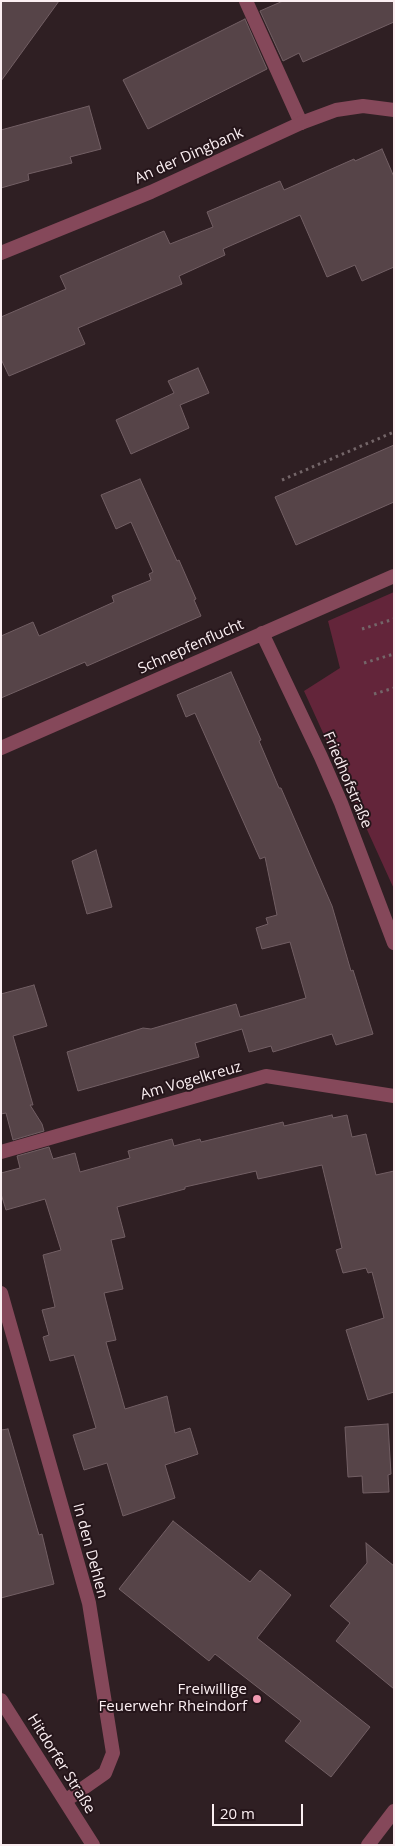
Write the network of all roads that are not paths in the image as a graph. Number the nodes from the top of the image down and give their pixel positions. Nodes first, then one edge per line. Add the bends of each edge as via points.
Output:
1 (246, 1) edge
2 (394, 110) edge
3 (301, 123) junction
4 (1, 253) edge
5 (394, 576) edge
6 (262, 633) junction
7 (1, 748) edge
8 (394, 943) edge
9 (394, 1096) edge
10 (1, 1152) edge
11 (1, 1293) edge
12 (1, 1700) edge
13 (65, 1801) junction
14 (394, 1811) edge
15 (93, 1845) edge
16 (368, 1845) edge

1 - 3 street
2 - 3 street, An der Dingbank via 363,106 336,110
3 - 4 street, An der Dingbank via 151,192
5 - 6 street, Schnepfenflucht
6 - 7 street, Schnepfenflucht
6 - 8 street, Friedhofstraße via 338,796
9 - 10 street, Am Vogelkreuz via 266,1076
11 - 13 street, In den Dehlen via 88,1603 113,1753 106,1773
12 - 13 street, Hitdorfer Straße
13 - 15 street, Hitdorfer Straße
14 - 16 street

